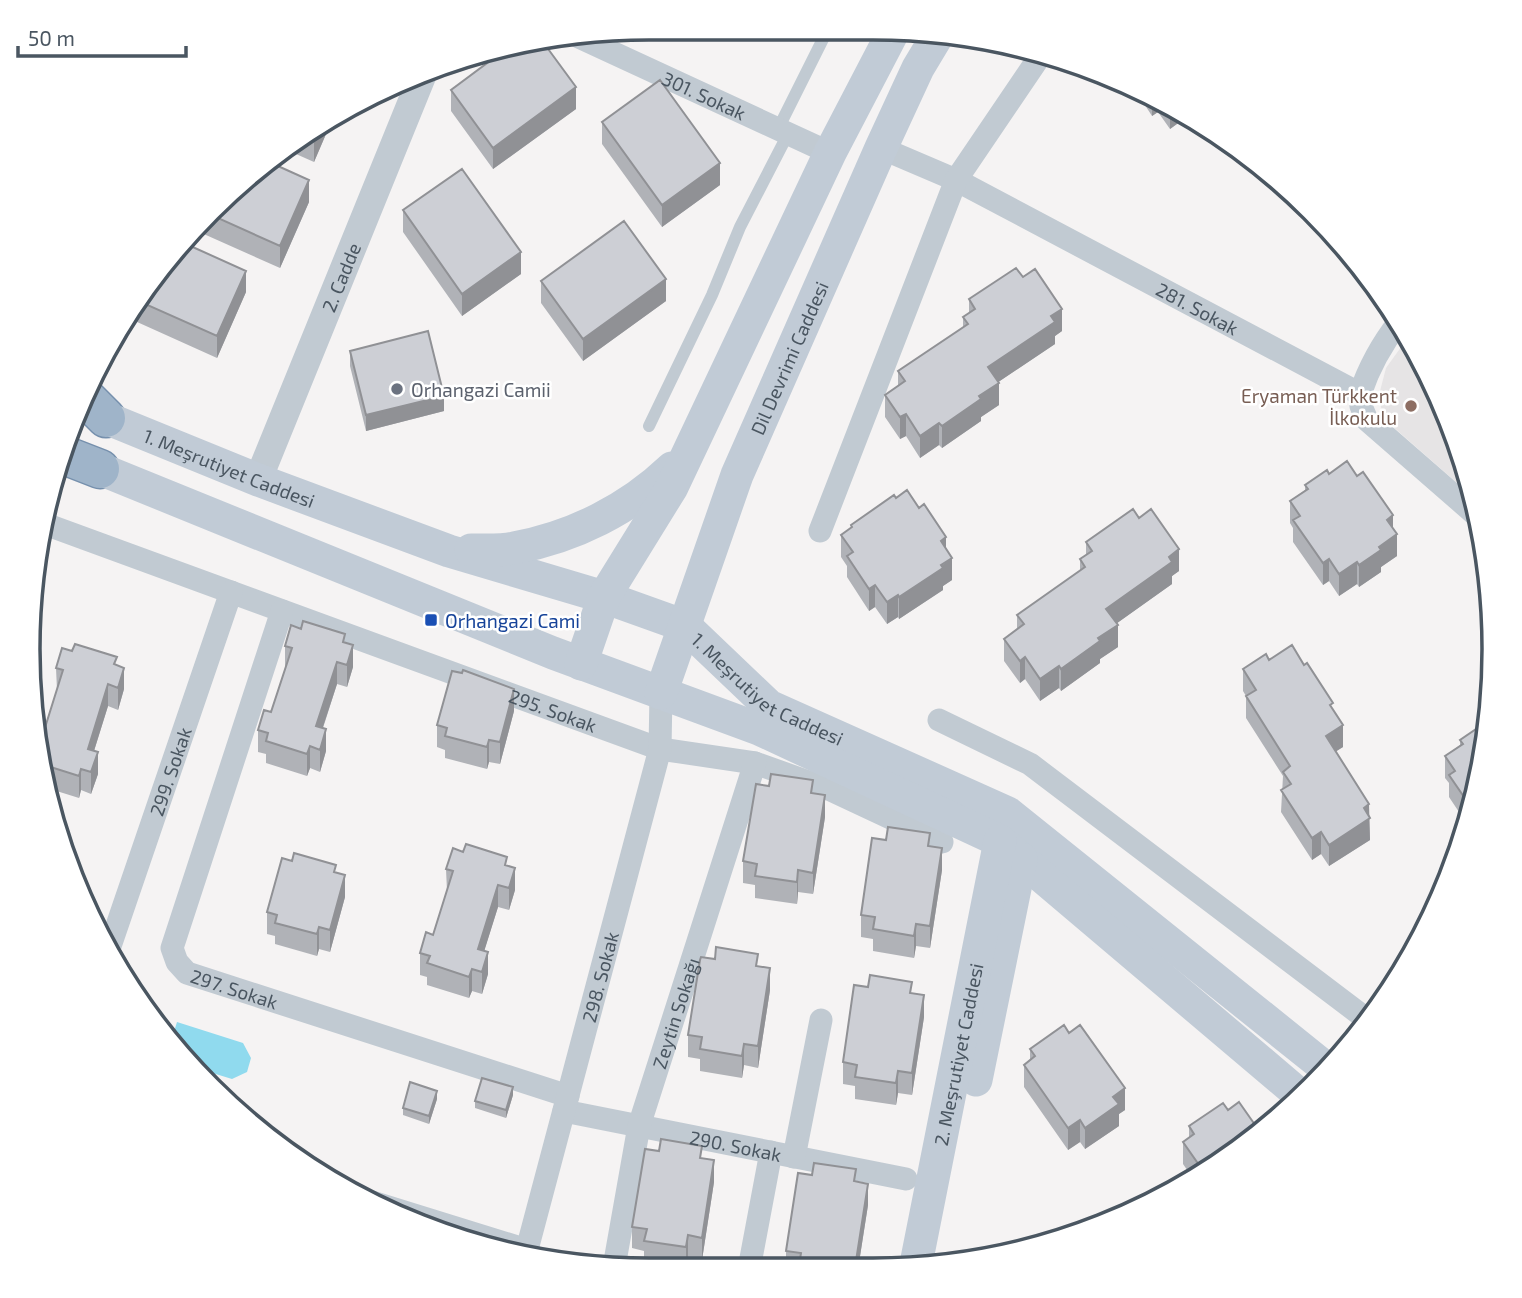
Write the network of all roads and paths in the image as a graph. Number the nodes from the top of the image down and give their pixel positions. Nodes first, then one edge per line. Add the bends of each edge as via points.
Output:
1 (823, 40) edge
2 (888, 41) edge
3 (593, 43) edge
4 (933, 44) edge
5 (1036, 62) edge
6 (418, 86) edge
7 (783, 131) junction
8 (881, 148) junction
9 (830, 153) junction
10 (956, 180) junction
11 (1392, 332) edge
12 (1360, 394) junction
13 (92, 406) edge
14 (649, 426) dead end
15 (689, 452) junction
16 (71, 458) edge
17 (70, 463) edge
18 (100, 469) junction
19 (258, 480) junction
20 (1464, 505) edge
21 (53, 527) edge
22 (820, 531) dead end
23 (449, 551) junction
24 (231, 592) junction
25 (604, 597) junction
26 (282, 611) junction
27 (685, 626) junction
28 (581, 664) junction
29 (661, 693) junction
30 (939, 720) dead end
31 (660, 749) junction
32 (755, 763) junction
33 (942, 842) dead end
34 (1010, 850) junction
35 (113, 937) edge
36 (1360, 1014) edge
37 (821, 1020) dead end
38 (1319, 1063) edge
39 (1293, 1089) edge
40 (566, 1104) junction
41 (639, 1126) junction
42 (771, 1152) junction
43 (794, 1157) junction
44 (906, 1179) dead end
45 (528, 1246) edge
46 (940, 1254) edge
47 (616, 1256) edge
48 (918, 1256) edge
49 (751, 1258) edge

1 - 7 lane
2 - 9 main road
3 - 7 street, 301. Sokak
4 - 8 main road, Dil Devrimi Caddesi
5 - 10 street
6 - 19 street, 2. Cadde
7 - 9 street, 301. Sokak
7 - 14 lane
8 - 10 street, 281. Sokak
8 - 27 main road, Dil Devrimi Caddesi via 737,475
9 - 15 main road
10 - 12 street, 281. Sokak
10 - 22 street
11 - 12 street
12 - 20 street via 1367,420
13 - 19 main road, 1. Meşrutiyet Caddesi
15 - 23 main road via 649,490 601,520 514,548
15 - 25 main road
16 - 18 highway
17 - 18 highway
18 - 28 main road, 1. Meşrutiyet Caddesi
19 - 23 main road, 1. Meşrutiyet Caddesi
21 - 24 street, 295. Sokak
23 - 25 main road, 1. Meşrutiyet Caddesi
24 - 26 street, 295. Sokak
24 - 35 street, 299. Sokak
25 - 27 main road, 1. Meşrutiyet Caddesi
25 - 28 main road
26 - 31 street, 295. Sokak
26 - 40 street, 297. Sokak via 172,948 177,962 187,973
27 - 29 main road, Dil Devrimi Caddesi
27 - 38 main road, 1. Meşrutiyet Caddesi via 769,706 1008,813
28 - 29 main road, 1. Meşrutiyet Caddesi
29 - 31 street, 298. Sokak
29 - 34 main road, 1. Meşrutiyet Caddesi via 759,729
30 - 36 street via 1030,764
31 - 32 street, 295. Sokak
31 - 40 street, 298. Sokak
32 - 33 street, 295. Sokak via 831,790
32 - 41 street, Zeytin Sokağı
34 - 39 main road, 1. Meşrutiyet Caddesi
34 - 46 main road, 2. Meşrutiyet Caddesi
34 - 48 main road, 2. Meşrutiyet Caddesi
37 - 43 street
40 - 41 street, 290. Sokak
40 - 45 street, 298. Sokak
41 - 42 street, 290. Sokak
41 - 47 street, Zeytin Sokağı
42 - 43 street, 290. Sokak
42 - 49 street
43 - 44 street, 290. Sokak

